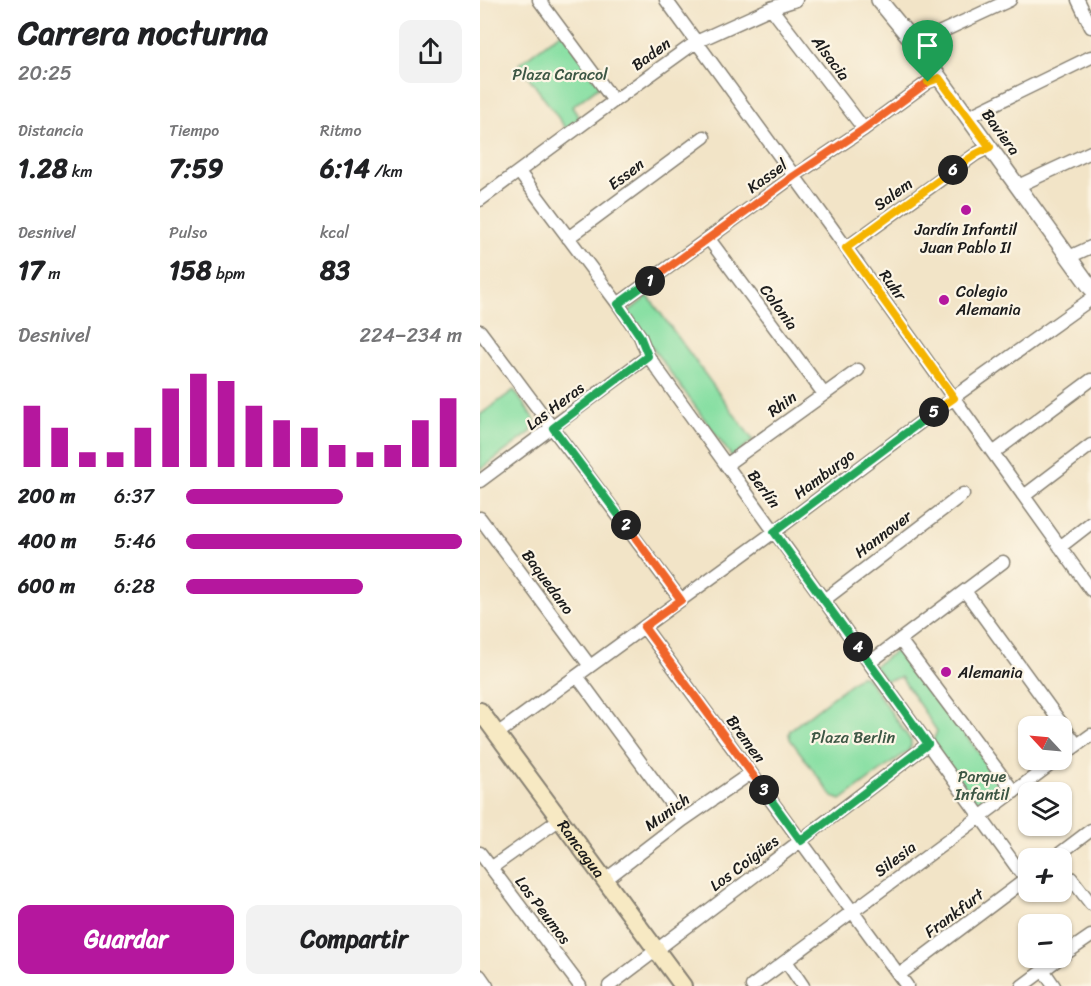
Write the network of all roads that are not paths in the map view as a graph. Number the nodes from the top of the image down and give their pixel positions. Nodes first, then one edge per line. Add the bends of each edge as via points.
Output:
1 (539, 0) edge
2 (666, 0) edge
3 (796, 0) edge
4 (879, 0) edge
5 (1010, 0) edge
6 (1078, 0) edge
7 (771, 8) junction
8 (1091, 27) edge
9 (696, 42) junction
10 (915, 44) junction
11 (1091, 57) edge
12 (939, 78) junction
13 (614, 101) junction
14 (968, 117) junction
15 (864, 129) junction
16 (704, 137) dead end
17 (990, 147) junction
18 (1091, 152) edge
19 (519, 172) junction
20 (794, 176) junction
21 (1018, 186) junction
22 (480, 200) edge
23 (568, 238) junction
24 (709, 238) junction
25 (1091, 246) edge
26 (846, 248) junction
27 (1069, 257) junction
28 (1091, 288) edge
29 (1091, 299) edge
30 (618, 304) junction
31 (480, 331) edge
32 (648, 356) junction
33 (858, 370) dead end
34 (1091, 380) edge
35 (824, 394) junction
36 (954, 398) junction
37 (553, 428) junction
38 (1091, 445) edge
39 (993, 453) junction
40 (726, 465) junction
41 (480, 481) edge
42 (963, 494) dead end
43 (1024, 496) junction
44 (480, 518) edge
45 (1091, 523) edge
46 (774, 532) junction
47 (1060, 547) junction
48 (1003, 562) dead end
49 (1091, 590) edge
50 (965, 591) junction
51 (681, 600) junction
52 (824, 600) junction
53 (644, 627) junction
54 (900, 640) junction
55 (869, 663) junction
56 (590, 666) junction
57 (577, 676) junction
58 (480, 711) edge
59 (497, 734) junction
60 (1091, 735) edge
61 (928, 744) junction
62 (1077, 745) junction
63 (1072, 749) edge
64 (1043, 770) edge
65 (751, 773) junction
66 (1014, 792) junction
67 (980, 817) junction
68 (560, 819) junction
69 (683, 820) junction
70 (1091, 830) edge
71 (801, 841) junction
72 (1067, 848) edge
73 (481, 855) edge
74 (1018, 866) edge
75 (491, 868) junction
76 (1072, 879) edge
77 (605, 880) junction
78 (1018, 886) edge
79 (1091, 904) edge
80 (852, 912) junction
81 (1091, 936) edge
82 (657, 950) junction
83 (1072, 950) edge
84 (786, 961) junction
85 (1045, 968) edge
86 (1042, 970) junction
87 (899, 975) junction
88 (480, 976) edge
89 (487, 986) edge
90 (580, 986) edge
91 (609, 986) edge
92 (683, 986) edge
93 (752, 986) edge
94 (803, 986) edge
95 (907, 986) edge
96 (1022, 986) edge
97 (1054, 986) edge

1 - 13 street
2 - 9 street, Ruhr
3 - 7 street, Baden
4 - 10 street, Baviera
5 - 10 street
6 - 8 street
7 - 9 street, Baden
7 - 15 street, Alsacia
9 - 13 street, Baden
9 - 20 street, Ruhr
10 - 12 street, Baviera
11 - 14 street
12 - 14 street, Baviera
12 - 15 street, Kassel
13 - 19 street, Baden
14 - 17 street, Baviera
15 - 20 street, Kassel
16 - 23 street, Essen
17 - 21 street, Baviera
17 - 26 street, Salem
18 - 21 street
19 - 22 street, Baden
19 - 23 street, Berlín
20 - 24 street, Kassel
20 - 26 street, Ruhr
21 - 27 street, Baviera
23 - 30 street, Berlín
24 - 30 street, Kassel
24 - 35 street, Colonia
25 - 27 street
26 - 36 street, Ruhr
27 - 28 street, Baviera
29 - 36 street, Hamburgo
30 - 32 street, Berlín via 640,336
31 - 37 street
32 - 37 street, Las Heras
32 - 40 street, Berlín
33 - 35 street, Rhin
34 - 39 street
35 - 40 street, Rhin
36 - 39 street, Ruhr
36 - 46 street, Hamburgo
37 - 41 street, Las Heras
37 - 51 street
38 - 43 street
39 - 43 street, Ruhr
40 - 46 street, Berlín
42 - 52 street, Hannover
43 - 47 street, Ruhr
44 - 56 street, Baquedano
45 - 47 street
46 - 51 street, Hamburgo
46 - 52 street, Berlín
47 - 49 street, Ruhr
48 - 50 street
50 - 54 street
50 - 62 street
51 - 53 street, Hamburgo
52 - 55 street, Berlín
53 - 56 street, Hamburgo
53 - 65 street, Bremen
54 - 55 street
54 - 66 street
55 - 61 street, Berlín
56 - 57 street, Hamburgo
57 - 59 street, Hamburgo
57 - 69 street
58 - 59 main road, Rancagua
59 - 68 main road, Rancagua
60 - 62 street
61 - 67 street, Berlín
61 - 71 street, Los Coigües
62 - 63 street
64 - 66 street, Silesia
65 - 69 street, Munich
65 - 71 street, Bremen
66 - 67 street, Silesia
67 - 74 street, Berlín
67 - 80 street, Silesia
68 - 75 street
68 - 77 main road, Rancagua
69 - 77 street, Munich
70 - 72 street
71 - 80 street, Bremen
71 - 82 street, Los Coigües
73 - 75 street, Los Peumos
75 - 90 street, Los Peumos
76 - 79 street
77 - 82 main road, Rancagua
78 - 87 street, Frankfurt
80 - 84 street, Silesia
80 - 87 street, Bremen
81 - 83 street
82 - 91 street, Los Coigües
82 - 92 main road, Rancagua
84 - 93 street, Silesia
84 - 94 street
85 - 86 street
86 - 96 street
86 - 97 street
87 - 95 street, Bremen
88 - 89 street

